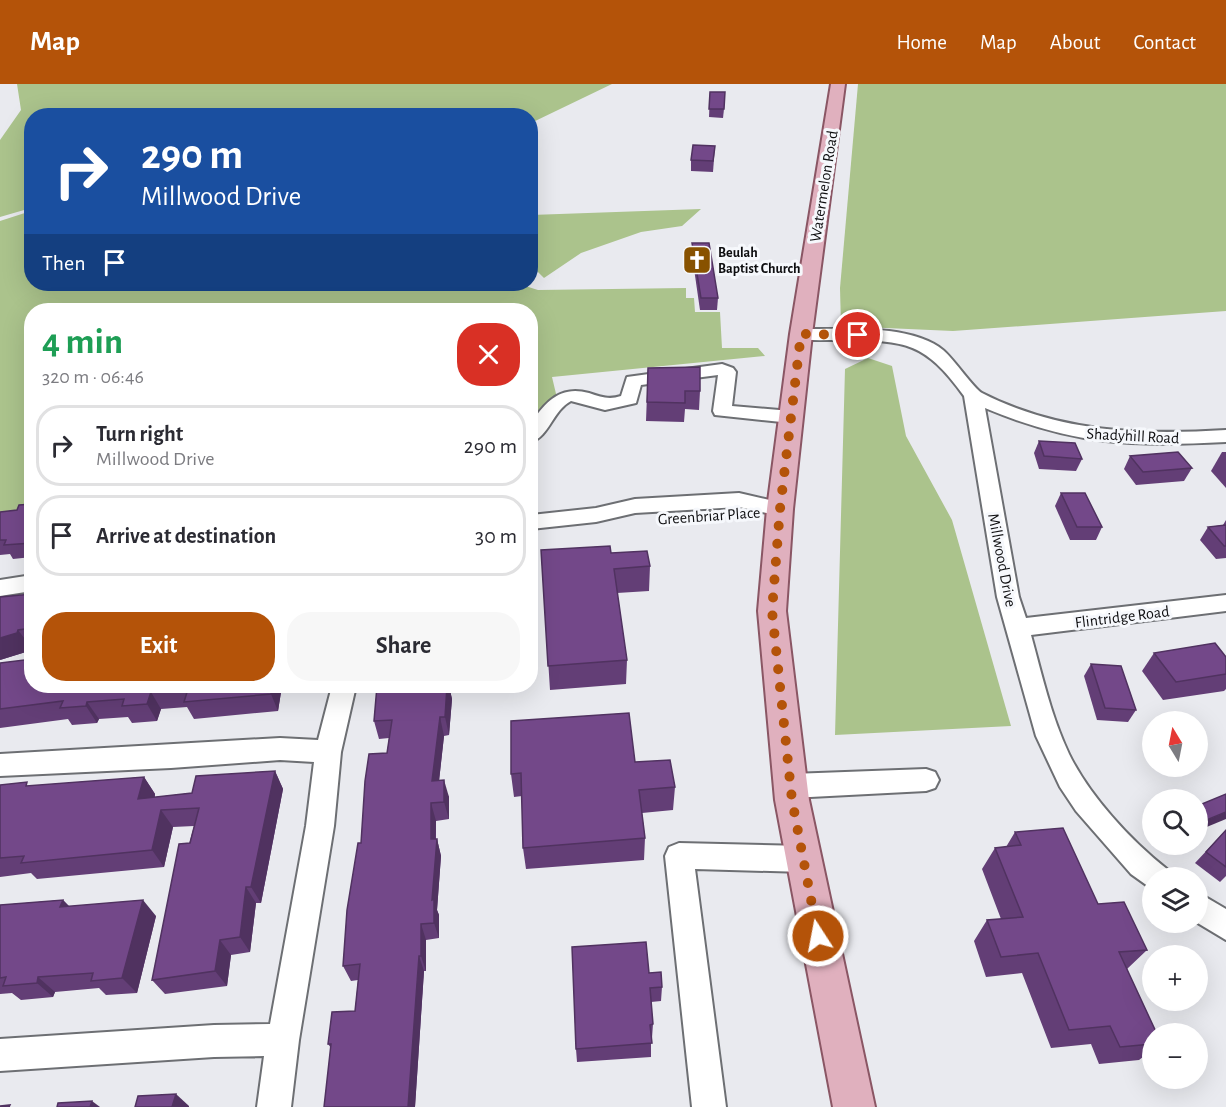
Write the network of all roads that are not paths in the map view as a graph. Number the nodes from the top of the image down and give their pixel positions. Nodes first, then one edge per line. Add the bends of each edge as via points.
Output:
1 (838, 84) edge
2 (801, 334) junction
3 (973, 396) junction
4 (791, 417) junction
5 (538, 427) edge
6 (1226, 436) edge
7 (780, 509) junction
8 (538, 521) edge
9 (24, 584) edge
10 (0, 588) edge
11 (1226, 603) edge
12 (1018, 628) junction
13 (342, 693) edge
14 (328, 752) junction
15 (0, 765) edge
16 (926, 780) dead end
17 (791, 786) junction
18 (804, 859) junction
19 (1145, 867) edge
20 (1208, 914) edge
21 (1226, 926) edge
22 (283, 1040) junction
23 (0, 1055) edge
24 (274, 1107) edge
25 (709, 1107) edge
26 (854, 1107) edge

1 - 2 main road, Watermelon Road
2 - 3 street, Millwood Drive via 888,336 923,345 947,363
2 - 4 main road, Watermelon Road
3 - 6 street, Shadyhill Road via 1062,429 1099,436
3 - 12 street, Millwood Drive via 1004,581
4 - 5 street via 722,411 727,372 722,369 633,381 630,399 622,402 599,404 576,395 560,399
4 - 7 main road, Watermelon Road
7 - 8 street, Greenbriar Place via 741,515 637,520 596,515
7 - 17 main road, Watermelon Road via 772,611
9 - 10 street
11 - 12 street, Flintridge Road
12 - 19 street, Millwood Drive via 1048,733 1069,779 1104,826
13 - 14 street
14 - 15 street via 280,749
14 - 22 street via 320,826
16 - 17 street
17 - 18 main road, Watermelon Road
18 - 25 street via 680,856
18 - 26 main road, Watermelon Road
20 - 21 street
22 - 23 street
22 - 24 street

